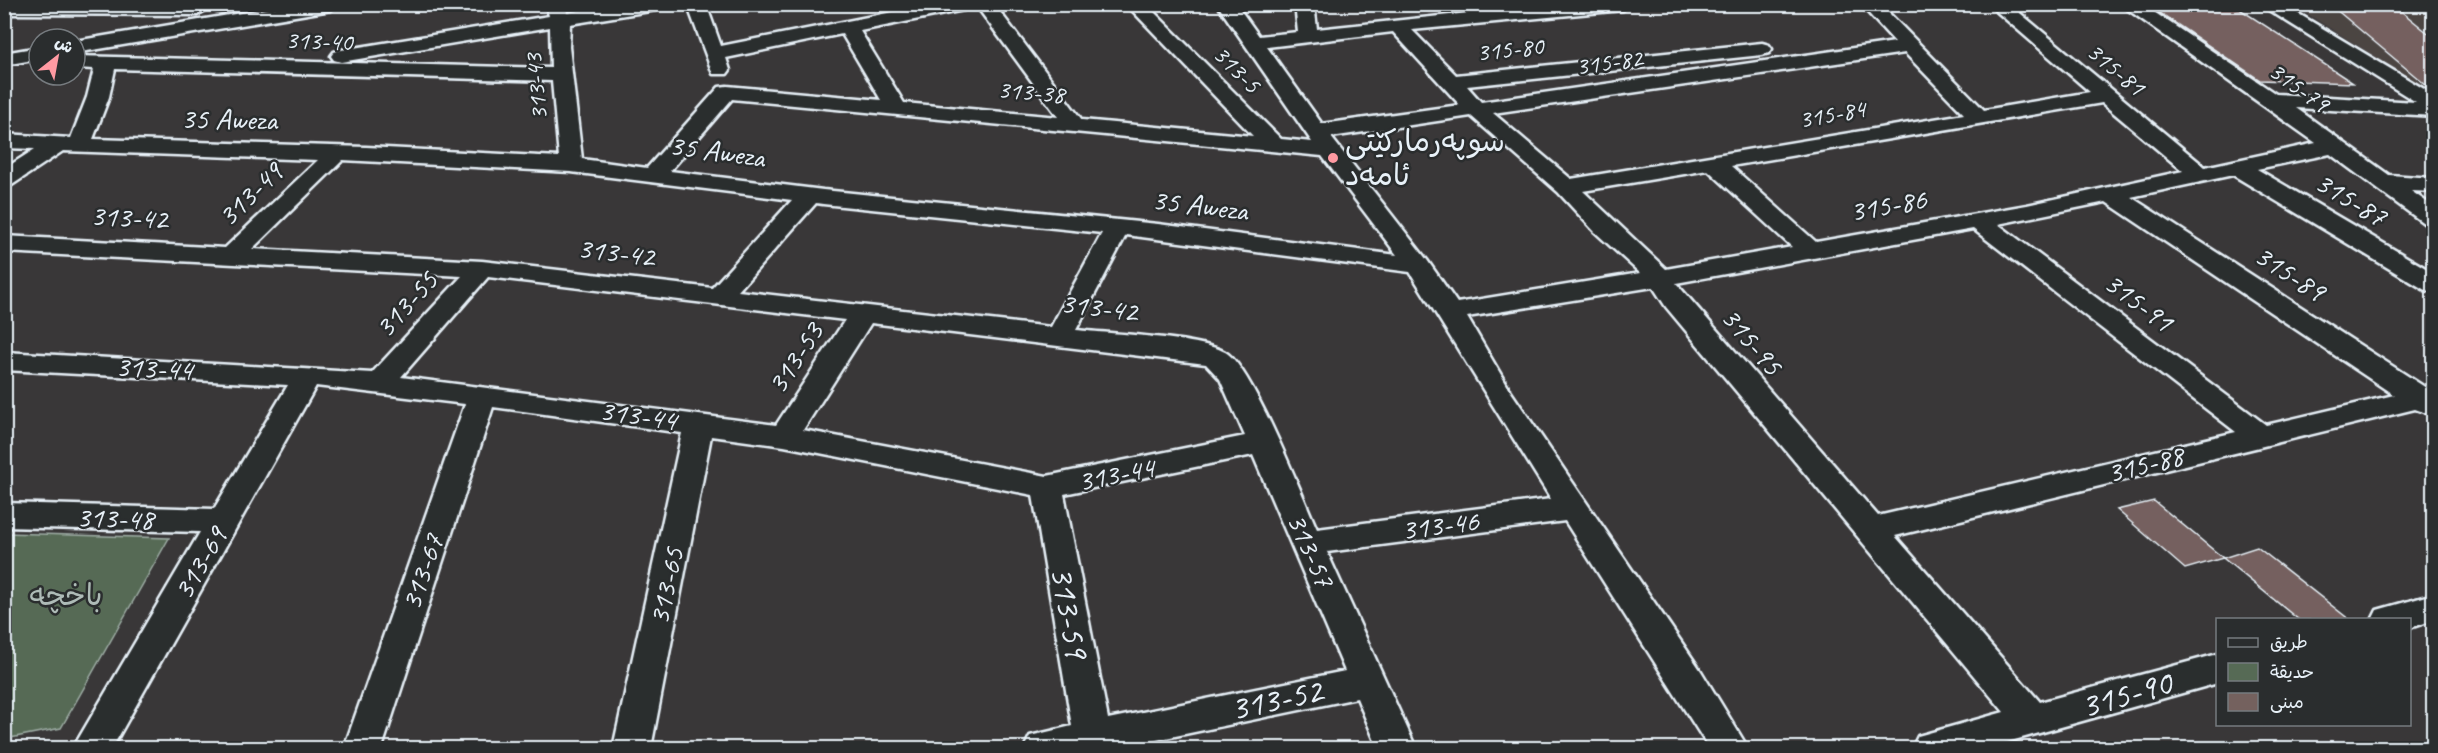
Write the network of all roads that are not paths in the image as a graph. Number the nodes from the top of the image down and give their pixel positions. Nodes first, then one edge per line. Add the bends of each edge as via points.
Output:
1 (331, 4) edge
2 (656, 4) edge
3 (696, 4) edge
4 (964, 4) edge
5 (984, 4) edge
6 (1135, 4) edge
7 (1226, 4) edge
8 (1304, 4) edge
9 (1623, 4) edge
10 (1869, 4) edge
11 (1997, 4) edge
12 (2129, 4) edge
13 (2268, 4) edge
14 (200, 7) edge
15 (4, 8) edge
16 (557, 12) edge
17 (1426, 13) edge
18 (1398, 26) junction
19 (848, 27) junction
20 (156, 32) junction
21 (1308, 37) junction
22 (1904, 40) junction
23 (1252, 43) junction
24 (87, 45) edge
25 (714, 54) junction
26 (27, 55) edge
27 (4, 59) edge
28 (27, 60) edge
29 (87, 62) edge
30 (106, 63) junction
31 (276, 67) junction
32 (561, 75) junction
33 (1449, 82) junction
34 (727, 92) junction
35 (2107, 96) junction
36 (2271, 100) junction
37 (2433, 104) edge
38 (897, 109) junction
39 (1476, 109) junction
40 (2433, 110) edge
41 (1980, 118) junction
42 (1075, 125) junction
43 (4, 141) edge
44 (1322, 141) junction
45 (69, 144) junction
46 (1275, 145) junction
47 (2334, 146) junction
48 (338, 153) junction
49 (1714, 163) junction
50 (572, 165) junction
51 (2236, 168) junction
52 (654, 174) junction
53 (2201, 175) junction
54 (4, 180) edge
55 (2383, 182) junction
56 (2433, 184) edge
57 (1566, 187) junction
58 (2110, 194) junction
59 (810, 195) junction
60 (2433, 219) edge
61 (1978, 221) junction
62 (1118, 227) junction
63 (4, 244) edge
64 (1811, 251) junction
65 (232, 255) junction
66 (1418, 265) junction
67 (482, 269) junction
68 (1659, 278) junction
69 (2433, 284) edge
70 (717, 298) junction
71 (1450, 312) junction
72 (862, 315) junction
73 (1060, 336) junction
74 (1216, 358) joint
75 (4, 362) edge
76 (307, 376) junction
77 (379, 382) junction
78 (482, 396) junction
79 (2427, 402) edge
80 (699, 423) junction
81 (784, 436) junction
82 (2262, 436) junction
83 (1262, 443) junction
84 (1047, 487) junction
85 (1573, 508) junction
86 (4, 515) edge
87 (225, 521) junction
88 (1870, 530) junction
89 (1308, 542) junction
90 (2433, 607) edge
91 (2396, 618) edge
92 (2216, 668) edge
93 (1368, 681) junction
94 (2034, 721) junction
95 (1093, 737) junction
96 (91, 748) edge
97 (363, 748) edge
98 (632, 748) edge
99 (1043, 748) edge
100 (1397, 748) edge
101 (1729, 748) edge
102 (1931, 748) edge

1 - 20 street
2 - 16 street
3 - 25 street
4 - 19 street
5 - 42 street
6 - 46 street, 313-5
7 - 23 street
8 - 21 street
9 - 17 street
10 - 22 street
11 - 35 street, 315-81
12 - 36 street, 315-79
13 - 37 street
14 - 15 street
14 - 20 street
16 - 31 street
16 - 32 street, 313-43
17 - 18 street
18 - 21 street
18 - 33 street, 315-95
19 - 25 street
19 - 38 street
20 - 24 street
21 - 23 street
22 - 33 street, 315-80
22 - 39 street, 315-82
22 - 41 street
23 - 44 street
25 - 34 street
26 - 27 street
27 - 28 street
29 - 30 street, 313-40
30 - 31 street, 313-40
30 - 45 street via 98,97
31 - 32 street, 313-40
32 - 50 street, 313-43
33 - 39 street, 315-95
34 - 38 street, 313-38
34 - 52 street
35 - 41 street, 315-84
35 - 53 street, 315-81
36 - 40 street
36 - 47 street, 315-79
38 - 42 street, 313-38
39 - 44 street, 315-82
39 - 57 street, 315-95
41 - 49 street, 315-84
42 - 46 street, 313-38
43 - 45 street, 35 Aweza
44 - 46 street, 313-38
44 - 66 street
45 - 48 street, 35 Aweza
45 - 54 street
47 - 51 street, 315-86
47 - 55 street, 315-79
48 - 50 street, 35 Aweza
48 - 65 street, 313-49
49 - 57 street, 315-84
49 - 64 street
50 - 52 street, 35 Aweza
51 - 53 street, 315-86
51 - 69 street, 315-87
52 - 59 street, 35 Aweza
53 - 58 street, 315-86
55 - 56 street
55 - 60 street, 315-79
57 - 68 street, 315-95
58 - 61 street, 315-86
58 - 79 street, 315-89
59 - 62 street, 35 Aweza
59 - 70 street
61 - 64 street, 315-86
61 - 82 street, 315-91
62 - 66 street, 35 Aweza
62 - 73 street
63 - 65 street, 313-42
64 - 68 street, 315-86
65 - 67 street, 313-42
66 - 71 street
67 - 70 street, 313-42
67 - 77 street, 313-55
68 - 71 street, 315-86
68 - 88 street, 315-95
70 - 72 street, 313-42
71 - 85 street via 1499,396
72 - 73 street, 313-42
72 - 81 street, 313-53
73 - 74 street, 313-42
74 - 83 street, 313-57 via 1233,375
75 - 76 street, 313-44
76 - 77 street, 313-44
76 - 87 street, 313-69
77 - 78 street, 313-44
78 - 80 street, 313-44
78 - 97 street, 313-67
79 - 82 street, 315-88
80 - 81 street, 313-44
80 - 98 street, 313-65
81 - 84 street, 313-44
82 - 88 street, 315-88
83 - 84 street, 313-44
83 - 89 street, 313-57
84 - 95 street, 313-59
85 - 89 street, 313-46
85 - 101 street
86 - 87 street, 313-48
87 - 96 street, 313-69
88 - 94 street, 315-95
89 - 93 street, 313-57
90 - 91 street
92 - 94 street, 315-90
93 - 95 street, 313-52
93 - 100 street, 313-57
94 - 102 street, 315-90
95 - 99 street, 313-52

